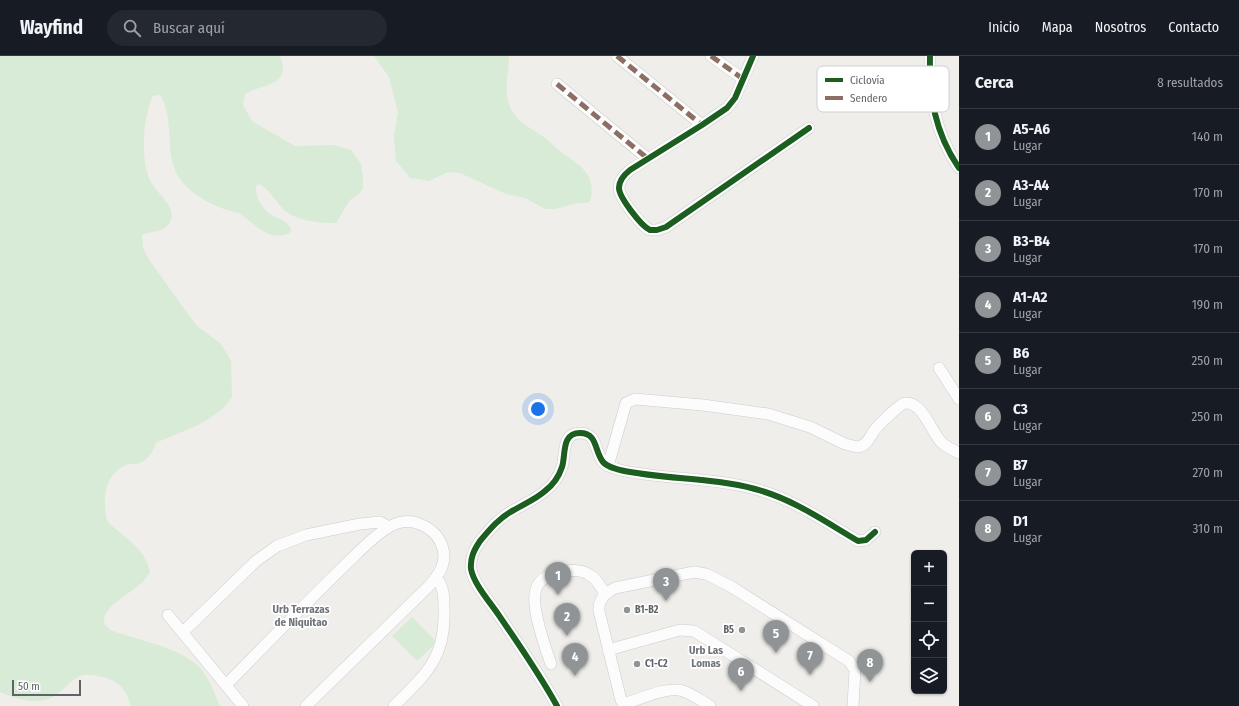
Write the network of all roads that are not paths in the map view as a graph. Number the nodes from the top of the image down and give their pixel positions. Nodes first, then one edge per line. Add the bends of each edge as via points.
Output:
1 (617, 56) edge
2 (711, 56) edge
3 (753, 56) edge
4 (930, 56) edge
5 (930, 66) edge
6 (743, 79) junction
7 (557, 84) dead end
8 (934, 112) edge
9 (702, 126) junction
10 (809, 128) dead end
11 (647, 158) junction
12 (959, 168) edge
13 (939, 368) dead end
14 (959, 398) edge
15 (959, 453) edge
16 (608, 466) junction
17 (389, 527) junction
18 (875, 532) dead end
19 (436, 577) junction
20 (605, 595) junction
21 (168, 615) dead end
22 (183, 632) junction
23 (608, 650) junction
24 (551, 664) dead end
25 (226, 685) junction
26 (623, 705) edge
27 (243, 706) edge
28 (306, 706) edge
29 (394, 706) edge
30 (557, 706) edge
31 (710, 706) edge
32 (813, 706) edge
33 (853, 706) edge

1 - 9 street
2 - 6 street
3 - 6 street
4 - 5 street
6 - 9 street via 732,102
7 - 11 street
8 - 12 street via 945,142
9 - 11 street
10 - 11 street via 670,224 657,230 642,226 619,189 625,174
13 - 14 street
15 - 16 street via 941,442 921,410 908,403 896,407 874,430 866,443 857,447 810,427 768,414 635,399 626,403
16 - 18 street via 648,476 754,488 800,506 858,541 866,540
16 - 30 street via 602,462 596,443 590,436 579,433 570,436 565,446 561,469 550,487 493,525 472,556 471,568 474,578 533,665
17 - 19 street via 412,521 422,524 439,539 444,556 442,568
17 - 22 street via 380,522 360,524 306,535 277,546 256,561
17 - 25 street via 321,588
19 - 28 street
19 - 29 street via 443,593 445,627 442,642 427,671
20 - 23 street via 599,606
20 - 24 street via 598,582 583,572 566,571 540,581 535,598 540,630
20 - 33 street via 622,586 688,573 700,572 711,576 851,663 855,675
21 - 22 street
22 - 25 street
23 - 26 street
23 - 32 street via 680,630 694,631
25 - 27 street
26 - 31 street via 676,689 687,692

